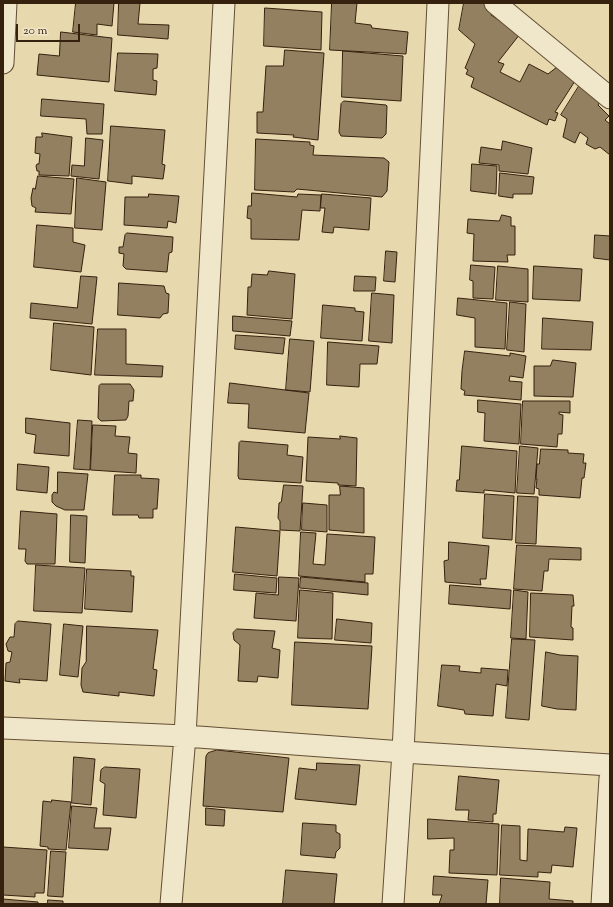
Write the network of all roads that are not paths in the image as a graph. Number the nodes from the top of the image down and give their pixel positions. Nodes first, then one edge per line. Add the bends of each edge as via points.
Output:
1 (6, 3) edge
2 (224, 3) edge
3 (438, 3) edge
4 (495, 3) edge
5 (3, 63) edge
6 (610, 98) edge
7 (3, 728) edge
8 (185, 736) junction
9 (403, 752) junction
10 (610, 766) edge
11 (610, 778) edge
12 (171, 904) edge
13 (393, 904) edge
14 (602, 904) edge

1 - 5 street
2 - 8 street
3 - 9 street
4 - 6 street
7 - 8 street
8 - 9 street
8 - 12 street
9 - 10 street
9 - 13 street
11 - 14 street

